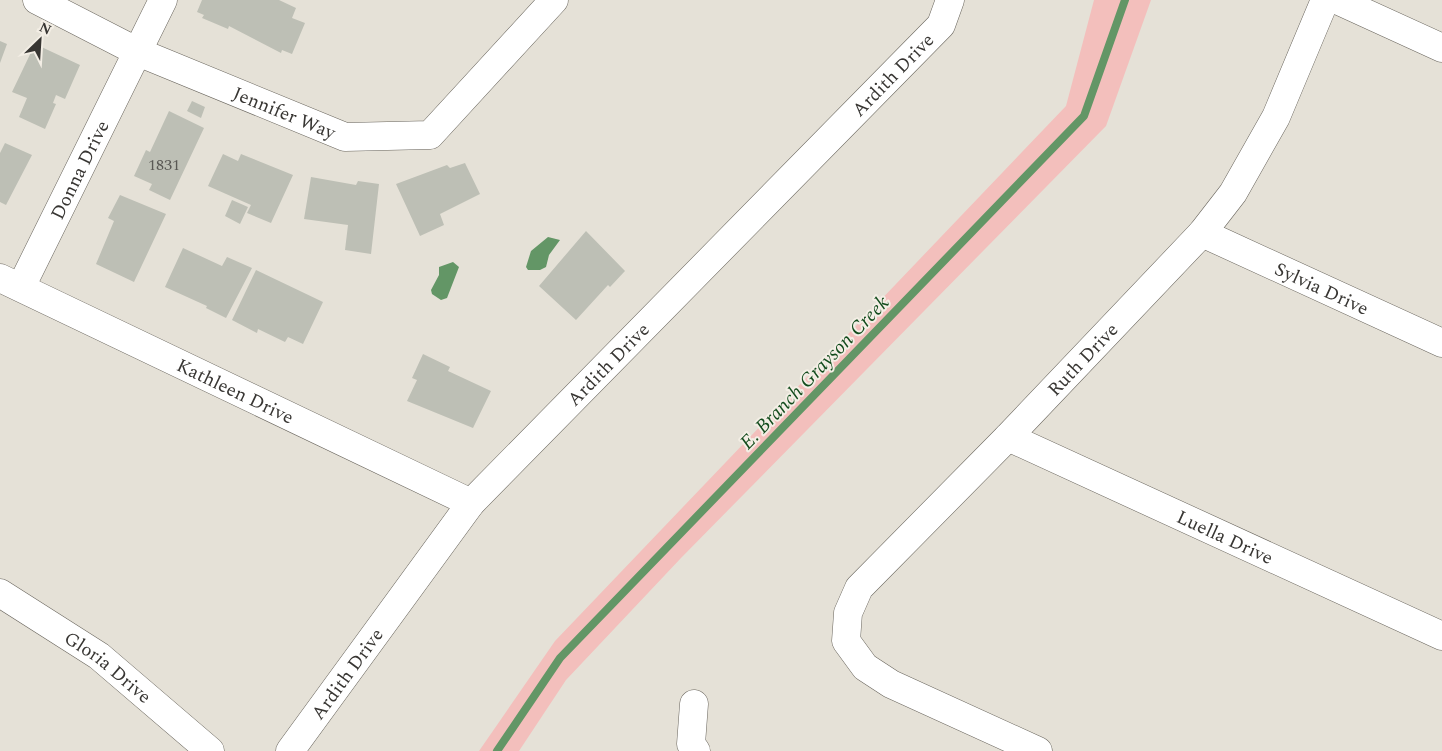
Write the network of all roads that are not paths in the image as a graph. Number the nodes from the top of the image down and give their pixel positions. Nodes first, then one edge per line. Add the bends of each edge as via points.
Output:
1 (37, 0) edge
2 (163, 0) edge
3 (554, 0) edge
4 (950, 0) edge
5 (1325, 0) edge
6 (1338, 0) edge
7 (1442, 48) edge
8 (138, 52) junction
9 (1202, 234) junction
10 (11, 282) edge
11 (1442, 343) edge
12 (1008, 437) junction
13 (471, 503) junction
14 (0, 593) edge
15 (1442, 636) edge
16 (694, 704) dead end
17 (210, 751) edge
18 (290, 751) edge
19 (696, 751) edge
20 (1038, 751) edge

1 - 8 street, Jennifer Way
2 - 8 street, Donna Drive
3 - 8 street, Jennifer Way via 430,135 345,137
4 - 13 street, Ardith Drive via 941,24
5 - 9 street, Ruth Drive via 1276,117 1233,193
6 - 7 street
8 - 10 street, Donna Drive
9 - 11 street, Sylvia Drive
9 - 12 street, Ruth Drive
10 - 13 street, Kathleen Drive
12 - 15 street, Luella Drive
12 - 20 street, Ruth Drive via 859,588 848,613 846,641 865,667 891,684
13 - 18 street, Ardith Drive
14 - 17 street, Gloria Drive via 100,656
16 - 19 street via 692,744

